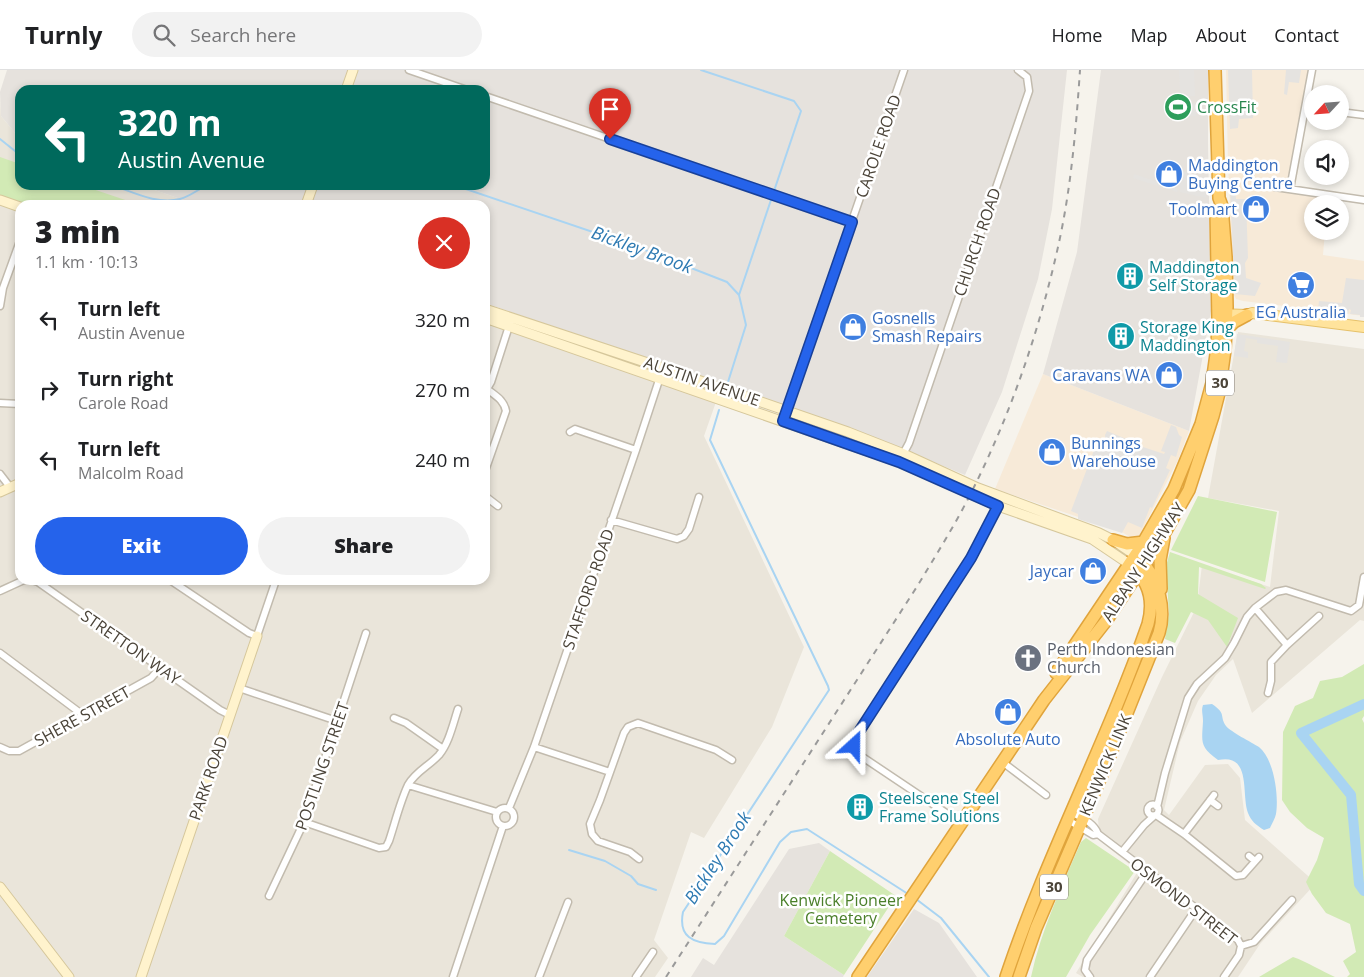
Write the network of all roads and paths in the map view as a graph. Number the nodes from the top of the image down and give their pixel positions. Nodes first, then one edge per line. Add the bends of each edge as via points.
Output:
1 (353, 70) edge
2 (409, 70) edge
3 (904, 70) edge
4 (1018, 70) edge
5 (1215, 70) edge
6 (1312, 70) edge
7 (348, 85) edge
8 (452, 85) edge
9 (1311, 85) edge
10 (490, 98) edge
11 (1349, 113) edge
12 (1364, 115) edge
13 (1304, 129) edge
14 (1275, 187) dead end
15 (1290, 189) junction
16 (0, 200) edge
17 (1364, 200) edge
18 (15, 205) edge
19 (852, 222) junction
20 (15, 255) edge
21 (0, 306) edge
22 (490, 310) edge
23 (1223, 311) junction
24 (1249, 314) junction
25 (513, 317) junction
26 (490, 320) edge
27 (509, 326) junction
28 (1364, 326) edge
29 (1226, 330) junction
30 (663, 368) junction
31 (659, 378) junction
32 (490, 384) edge
33 (490, 392) edge
34 (0, 403) edge
35 (15, 404) edge
36 (787, 410) junction
37 (783, 421) junction
38 (570, 432) dead end
39 (636, 450) junction
40 (490, 457) edge
41 (901, 458) junction
42 (0, 474) edge
43 (15, 485) edge
44 (10, 487) junction
45 (0, 492) edge
46 (699, 497) dead end
47 (490, 500) edge
48 (1000, 502) junction
49 (498, 506) dead end
50 (611, 520) junction
51 (1164, 534) junction
52 (1113, 540) junction
53 (1144, 542) junction
54 (1132, 560) junction
55 (1142, 568) junction
56 (1364, 577) edge
57 (15, 584) edge
58 (42, 585) edge
59 (177, 585) edge
60 (274, 585) edge
61 (1126, 590) junction
62 (0, 591) edge
63 (1255, 608) junction
64 (1157, 614) junction
65 (1319, 616) dead end
66 (366, 633) dead end
67 (257, 636) junction
68 (1286, 645) junction
69 (0, 653) edge
70 (160, 668) junction
71 (239, 688) junction
72 (1268, 693) dead end
73 (458, 709) dead end
74 (83, 715) junction
75 (230, 715) junction
76 (394, 718) dead end
77 (337, 721) junction
78 (0, 747) edge
79 (534, 747) junction
80 (443, 749) junction
81 (732, 760) dead end
82 (1000, 760) junction
83 (610, 772) junction
84 (408, 785) junction
85 (1046, 795) dead end
86 (1218, 806) dead end
87 (509, 808) junction
88 (1154, 811) junction
89 (497, 812) junction
90 (1070, 816) junction
91 (304, 822) junction
92 (959, 822) junction
93 (1081, 823) junction
94 (503, 826) junction
95 (1184, 834) junction
96 (1122, 852) junction
97 (1249, 856) dead end
98 (639, 859) dead end
99 (1147, 872) junction
100 (0, 887) edge
101 (0, 896) edge
102 (269, 896) dead end
103 (1292, 900) dead end
104 (905, 901) junction
105 (568, 902) dead end
106 (1196, 910) junction
107 (1241, 946) junction
108 (653, 952) dead end
109 (62, 977) edge
110 (69, 977) edge
111 (141, 977) edge
112 (453, 977) edge
113 (539, 977) edge
114 (636, 977) edge
115 (851, 977) edge
116 (858, 977) edge
117 (1006, 977) edge
118 (1019, 977) edge
119 (1090, 977) edge
120 (1150, 977) edge
121 (1224, 977) edge

1 - 7 main road
2 - 8 street
3 - 19 street, CAROLE ROAD
4 - 41 street, CHURCH ROAD via 1027,77 1029,91
5 - 23 highway, ALBANY HIGHWAY / 30 via 1219,198 1216,206
6 - 9 street
10 - 19 street
11 - 12 street
13 - 15 street
14 - 15 street
15 - 17 street
16 - 18 main road
19 - 36 street, CAROLE ROAD
20 - 21 street
22 - 25 main road, AUSTIN AVENUE
23 - 24 main road
23 - 29 highway, ALBANY HIGHWAY / 30
23 - 53 highway, ALBANY HIGHWAY / 30 via 1202,424 1171,494
24 - 28 main road
24 - 29 highway
25 - 27 street
25 - 30 main road, AUSTIN AVENUE
26 - 27 main road, AUSTIN AVENUE
27 - 31 main road, AUSTIN AVENUE
27 - 32 street
29 - 51 highway, ALBANY HIGHWAY / 30 via 1219,393 1203,450 1189,490
30 - 31 street, STAFFORD ROAD
30 - 36 main road, AUSTIN AVENUE
31 - 37 main road, AUSTIN AVENUE
31 - 39 street, STAFFORD ROAD
33 - 40 street via 501,399 506,411
34 - 35 street
36 - 37 street, CAROLE ROAD
36 - 41 main road, AUSTIN AVENUE
37 - 41 main road, AUSTIN AVENUE
38 - 39 street via 575,429
39 - 50 street, STAFFORD ROAD
41 - 48 main road, AUSTIN AVENUE
42 - 44 street
43 - 44 main road
44 - 45 main road
46 - 50 street via 689,529 677,539
47 - 49 street
48 - 52 main road, AUSTIN AVENUE
48 - 54 main road, AUSTIN AVENUE via 1092,539
48 - 92 street via 971,558 855,738 858,754
50 - 79 street, STAFFORD ROAD
51 - 55 highway, ALBANY HIGHWAY / 30
51 - 64 highway, 30
52 - 53 highway via 1128,544
52 - 54 main road, AUSTIN AVENUE
53 - 54 highway, ALBANY HIGHWAY / 30
54 - 55 highway, KENWICK LINK
54 - 82 highway, ALBANY HIGHWAY
55 - 61 highway, ALBANY HIGHWAY
55 - 64 highway, KENWICK LINK / 30 via 1151,572 1158,589
56 - 63 street via 1361,600 1351,611 1286,590 1272,595
57 - 62 street
58 - 70 street, STRETTON WAY
59 - 67 street
60 - 67 street, PARK ROAD
61 - 64 highway via 1144,593
61 - 82 highway, ALBANY HIGHWAY
63 - 68 street
63 - 88 street via 1226,656 1197,684 1188,698
64 - 90 highway, KENWICK LINK / 30
64 - 93 highway, KENWICK LINK / 30 via 1159,633
65 - 68 street
66 - 77 street, POSTLING STREET
67 - 71 main road, PARK ROAD
68 - 72 street via 1271,662
69 - 74 street
70 - 74 street, SHERE STREET via 151,678
70 - 75 street, STRETTON WAY
71 - 75 main road, PARK ROAD
71 - 77 street
73 - 80 street
74 - 78 street, SHERE STREET via 19,751
75 - 111 main road, PARK ROAD
76 - 80 street
77 - 91 street, POSTLING STREET
79 - 83 street
79 - 87 street, STAFFORD ROAD
80 - 84 street
81 - 83 street via 716,750 638,723 628,727 624,733
82 - 85 street
82 - 92 highway, ALBANY HIGHWAY
83 - 98 street via 590,824 592,834 598,841 630,852
84 - 89 street
84 - 91 street via 386,847 379,848
86 - 95 street via 1212,797
87 - 89 street
87 - 94 street, STAFFORD ROAD via 515,818 511,825
88 - 95 street
88 - 96 street
89 - 94 street via 496,820
90 - 93 street, OSMOND STREET
90 - 117 highway, KENWICK LINK / 30
91 - 102 street, POSTLING STREET
92 - 104 highway, ALBANY HIGHWAY
93 - 96 street, OSMOND STREET via 1096,828 1098,834
93 - 118 highway, KENWICK LINK / 30 via 1036,928
94 - 112 street, STAFFORD ROAD
95 - 97 street via 1236,876 1243,875 1257,859
96 - 99 street, OSMOND STREET
99 - 106 street, OSMOND STREET
99 - 119 street via 1087,960 1085,970
100 - 110 main road
101 - 109 main road
103 - 107 street via 1254,942
104 - 115 highway, ALBANY HIGHWAY
104 - 116 highway, ALBANY HIGHWAY
105 - 113 street
106 - 107 street, OSMOND STREET via 1238,940
106 - 120 street
107 - 121 street, OSMOND STREET via 1239,955
108 - 114 street

